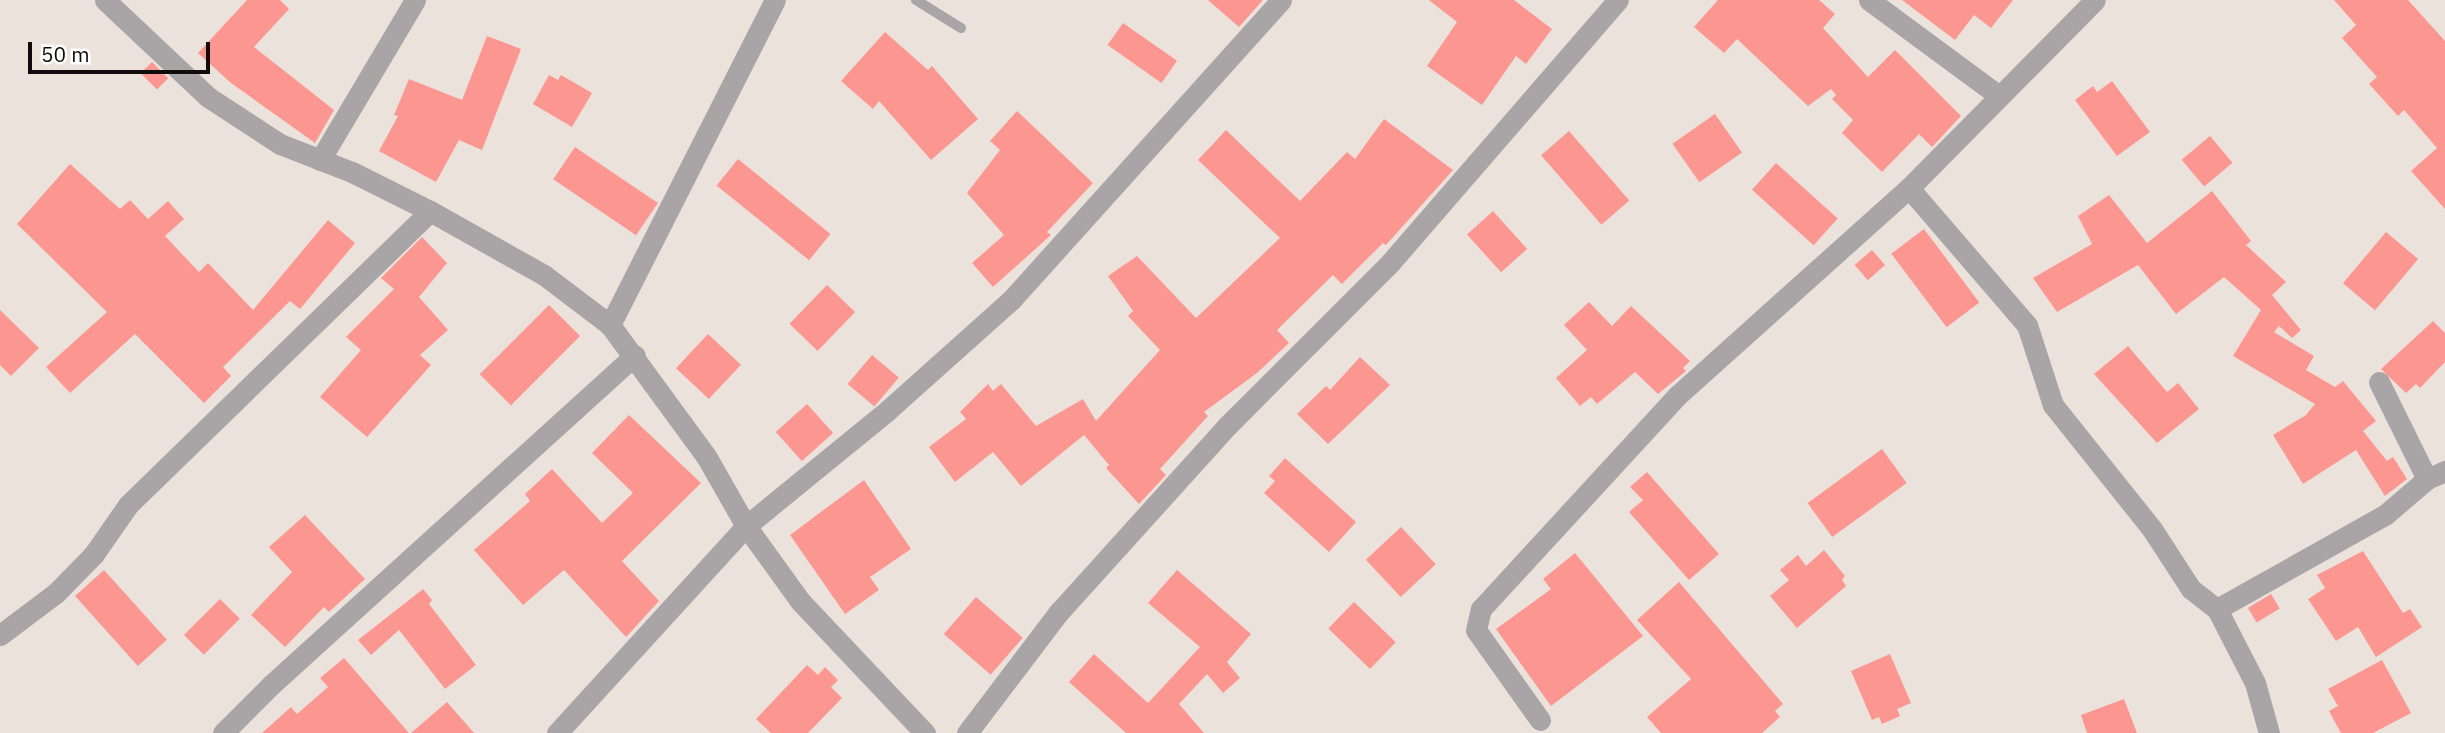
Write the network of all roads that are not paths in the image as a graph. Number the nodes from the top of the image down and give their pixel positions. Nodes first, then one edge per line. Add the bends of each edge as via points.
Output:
1 (105, 0) edge
2 (415, 0) edge
3 (775, 0) edge
4 (916, 0) edge
5 (1281, 0) edge
6 (1618, 0) edge
7 (1869, 0) edge
8 (2095, 0) edge
9 (961, 29) dead end
10 (1999, 96) junction
11 (320, 160) junction
12 (1909, 188) junction
13 (430, 211) junction
14 (610, 325) junction
15 (635, 355) junction
16 (2379, 382) dead end
17 (2436, 475) edge
18 (746, 526) junction
19 (2217, 609) junction
20 (0, 635) edge
21 (1540, 720) dead end
22 (223, 733) edge
23 (557, 733) edge
24 (925, 733) edge
25 (967, 733) edge
26 (2269, 733) edge

1 - 11 street via 208,97 279,144
2 - 11 street
3 - 14 street
4 - 9 lane
5 - 18 street via 1012,299 888,410
6 - 25 street via 1390,263 1228,425 1059,612
7 - 10 street
8 - 10 street
10 - 12 street
11 - 13 street
12 - 19 street via 2027,325 2053,405 2152,529 2191,589
12 - 21 street via 1678,395 1481,609 1476,630
13 - 14 street via 544,275
13 - 20 street via 128,505 94,554 56,593
14 - 15 street
15 - 18 street via 706,456
15 - 22 street
16 - 17 street
17 - 19 street via 2386,514
18 - 23 street
18 - 24 street via 800,601
19 - 26 street via 2255,683

